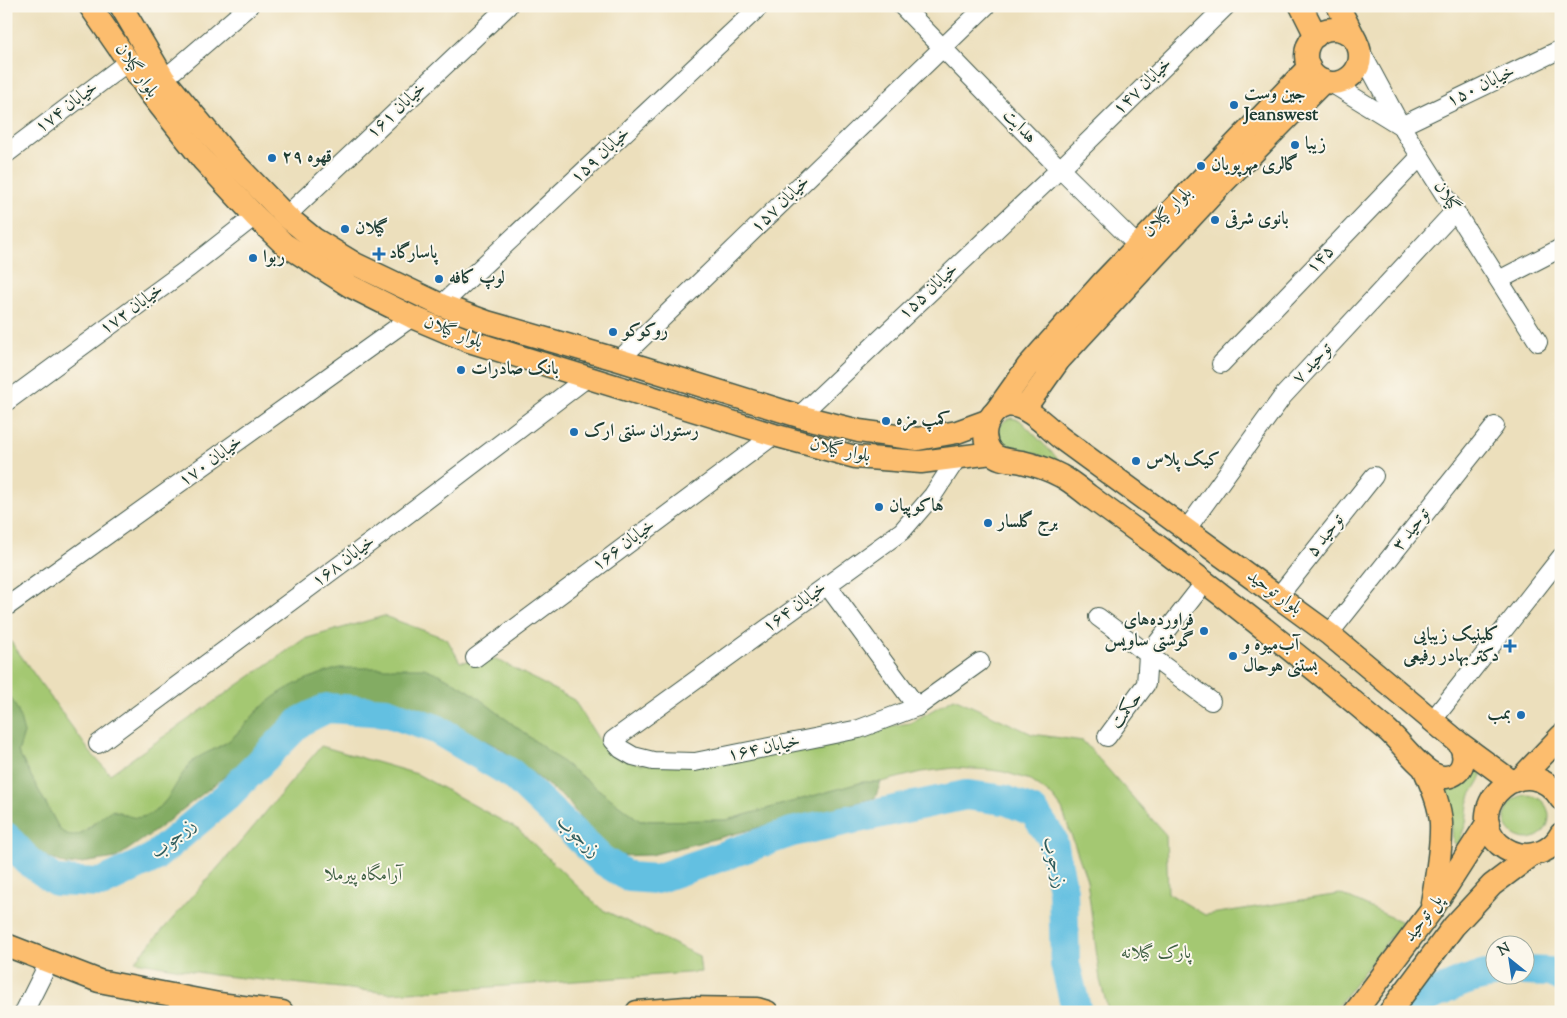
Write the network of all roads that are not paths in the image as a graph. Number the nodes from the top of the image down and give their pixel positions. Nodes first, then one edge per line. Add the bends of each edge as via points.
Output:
1 (90, 6) edge
2 (121, 6) edge
3 (249, 6) edge
4 (508, 6) edge
5 (760, 6) edge
6 (902, 6) edge
7 (986, 6) edge
8 (1226, 6) edge
9 (1301, 6) edge
10 (1338, 6) edge
11 (1316, 36) junction
12 (1358, 45) junction
13 (943, 49) junction
14 (1561, 49) edge
15 (129, 61) junction
16 (1321, 77) junction
17 (164, 79) junction
18 (1401, 126) junction
19 (6, 154) edge
20 (1420, 157) junction
21 (1060, 169) junction
22 (1455, 211) junction
23 (255, 216) junction
24 (286, 216) junction
25 (1137, 245) junction
26 (1561, 248) edge
27 (1498, 280) junction
28 (441, 305) junction
29 (412, 317) junction
30 (1538, 342) dead end
31 (619, 360) junction
32 (1221, 364) dead end
33 (588, 377) junction
34 (6, 402) edge
35 (1028, 411) junction
36 (799, 416) junction
37 (992, 416) junction
38 (1495, 426) dead end
39 (774, 435) junction
40 (992, 453) junction
41 (958, 457) junction
42 (1374, 476) dead end
43 (1186, 530) junction
44 (1561, 557) edge
45 (1205, 582) junction
46 (827, 585) junction
47 (1278, 597) junction
48 (9, 604) dead end
49 (1098, 617) dead end
50 (1329, 634) junction
51 (1148, 655) junction
52 (475, 658) dead end
53 (980, 662) dead end
54 (1211, 701) dead end
55 (916, 707) junction
56 (1432, 721) junction
57 (1107, 736) dead end
58 (1561, 736) edge
59 (613, 740) joint
60 (1458, 742) junction
61 (98, 744) dead end
62 (1428, 771) junction
63 (1516, 780) junction
64 (1561, 799) edge
65 (1488, 822) junction
66 (1561, 834) edge
67 (1545, 854) edge
68 (1431, 910) junction
69 (6, 945) edge
70 (49, 962) junction
71 (1357, 1008) edge
72 (24, 1012) edge
73 (282, 1012) edge
74 (637, 1012) edge
75 (767, 1012) edge
76 (1390, 1012) edge

1 - 15 main road, بلوار گیلان
2 - 17 main road, بلوار گیلان
3 - 17 street
4 - 24 street, خیابان ۱۶۱
5 - 28 street, خیابان ۱۵۹
6 - 13 street, هدایت
7 - 13 street, خیابان ۱۵۷
8 - 21 street, خیابان ۱۴۷
9 - 11 main road
10 - 12 main road
11 - 12 main road via 1333,29 1350,35
11 - 16 main road via 1306,56
12 - 16 main road via 1360,56 1355,73 1340,82
12 - 18 street, گیلان
13 - 21 street, هدایت
13 - 31 street, خیابان ۱۵۷
14 - 18 street, خیابان ۱۵۰
15 - 19 street, خیابان ۱۷۴
15 - 23 main road, بلوار گیلان via 203,160
16 - 18 street
16 - 25 main road, بلوار گیلان
16 - 35 main road, بلوار گیلان via 1058,360
17 - 24 main road, بلوار گیلان via 228,156
18 - 20 street, گیلان
20 - 22 street, گیلان
20 - 32 street, ۱۴۵
21 - 25 street, هدایت
21 - 36 street, خیابان ۱۵۵
22 - 27 street, گیلان
22 - 43 street, توحید ۷ via 1283,396
23 - 29 main road, بلوار گیلان via 300,255 350,286
23 - 34 street, خیابان ۱۷۲
24 - 28 main road, بلوار گیلان via 314,239 355,264
25 - 37 main road, بلوار گیلان via 1028,366
26 - 27 street
27 - 30 street, گیلان
28 - 31 main road, بلوار گیلان via 487,322
29 - 33 main road, بلوار گیلان via 469,341
29 - 48 street, خیابان ۱۷۰
31 - 36 main road, بلوار گیلان
33 - 39 main road, بلوار گیلان
33 - 61 street, خیابان ۱۶۸
35 - 37 main road via 1006,406
35 - 43 main road, بلوار توحید
36 - 37 main road, بلوار گیلان via 858,431 918,439 957,432
37 - 40 main road via 984,432
38 - 50 street, توحید ۳
39 - 41 main road, بلوار گیلان via 855,457 921,462
39 - 52 street, خیابان ۱۶۶
40 - 41 main road, بلوار گیلان
40 - 45 main road, بلوار توحید via 1004,460 1022,462 1062,476
41 - 46 street, ۱۶۴ خیابان via 933,495 902,531
42 - 47 street, توحید ۵
43 - 47 main road, بلوار توحید
44 - 56 street
45 - 51 street
45 - 62 main road, بلوار توحید via 1388,730
46 - 55 street
46 - 59 street, ۱۶۴ خیابان
47 - 50 main road, بلوار توحید
49 - 51 street
50 - 56 main road, بلوار توحید
51 - 54 street
51 - 57 street, حکمت via 1146,684
53 - 55 street, خیابان ۱۶۴
55 - 59 street, خیابان ۱۶۴ via 859,729 695,762 653,761 633,756
56 - 60 main road, بلوار توحید
58 - 63 main road
60 - 62 main road via 1464,759 1460,770 1443,777
60 - 63 main road, بلوار توحید
62 - 68 main road via 1441,822 1440,854
63 - 64 main road via 1541,780 1550,785
63 - 65 main road via 1495,794
65 - 67 main road via 1493,836 1503,848 1522,855
65 - 68 main road, پل توحید
66 - 67 main road, پل توحید
67 - 76 main road, پل توحید via 1492,885 1454,926
68 - 71 main road, پل توحید
69 - 70 main road
70 - 72 street
70 - 73 main road via 99,981
74 - 75 main road via 686,1008 757,1009

